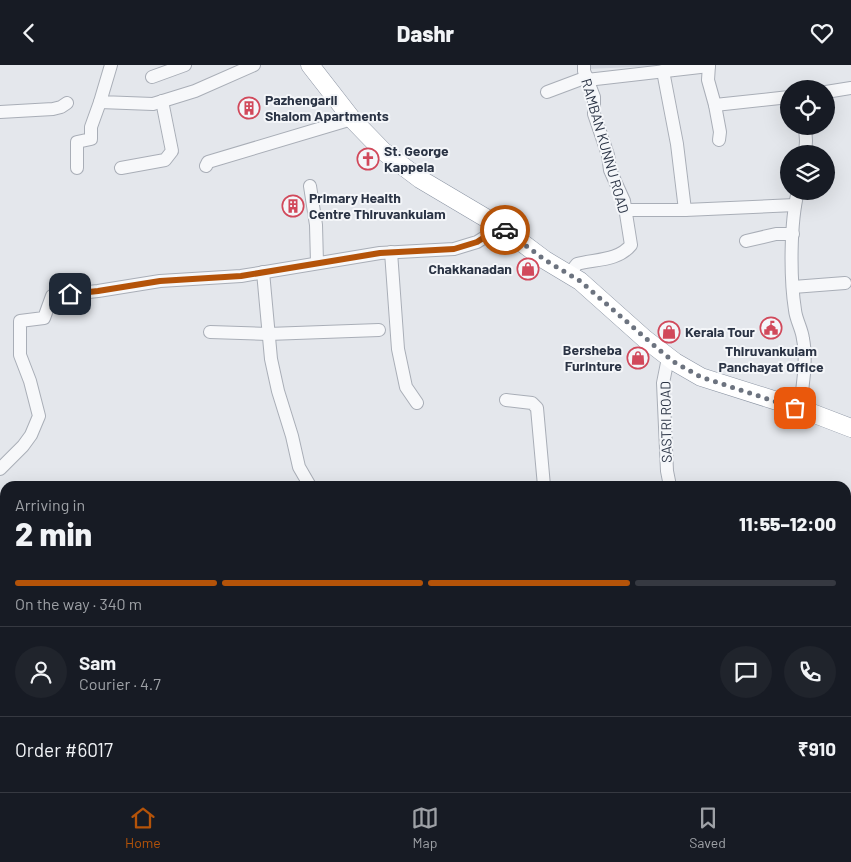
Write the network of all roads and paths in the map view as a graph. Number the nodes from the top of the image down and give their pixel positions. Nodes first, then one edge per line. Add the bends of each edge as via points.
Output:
1 (185, 65) edge
2 (254, 65) edge
3 (310, 65) edge
4 (709, 65) edge
5 (110, 68) edge
6 (664, 71) junction
7 (586, 74) edge
8 (152, 77) dead end
9 (851, 88) edge
10 (835, 91) edge
11 (547, 92) dead end
12 (780, 98) edge
13 (162, 101) junction
14 (100, 102) junction
15 (68, 103) dead end
16 (715, 105) junction
17 (0, 112) edge
18 (352, 119) junction
19 (719, 140) dead end
20 (206, 166) dead end
21 (77, 168) dead end
22 (121, 168) dead end
23 (310, 186) dead end
24 (796, 200) edge
25 (795, 205) junction
26 (625, 210) junction
27 (685, 210) junction
28 (500, 227) junction
29 (793, 235) junction
30 (746, 241) dead end
31 (391, 252) junction
32 (316, 263) junction
33 (263, 272) junction
34 (569, 274) junction
35 (845, 283) dead end
36 (792, 287) junction
37 (379, 330) dead end
38 (210, 332) dead end
39 (268, 334) junction
40 (668, 357) junction
41 (506, 399) dead end
42 (417, 403) dead end
43 (799, 408) junction
44 (851, 428) edge
45 (0, 469) edge
46 (307, 481) edge
47 (544, 481) edge
48 (669, 481) edge

1 - 8 street
2 - 13 street via 195,91
3 - 18 highway
4 - 6 street
4 - 16 street via 708,79
5 - 14 street
6 - 7 street
6 - 27 street
7 - 11 street
7 - 26 street, RAMBAN KUNNU ROAD via 610,170
9 - 10 street
12 - 16 street
13 - 14 street via 153,104
13 - 22 street via 172,151 165,160
14 - 21 street via 91,127 91,139 77,142
15 - 17 street via 53,109
16 - 19 street
18 - 20 street via 208,162
18 - 28 highway via 382,151 420,179
23 - 32 street via 316,225
24 - 25 street
25 - 27 street
25 - 29 street
26 - 27 street
26 - 34 street, RAMBAN KUNNU ROAD via 631,245 627,250 610,259 577,264
28 - 31 street via 477,242 454,249
28 - 34 highway
29 - 30 street via 776,234
29 - 36 street
31 - 32 street
31 - 42 street via 398,349 406,387
32 - 33 street
33 - 39 street
33 - 45 street via 160,281 52,297 44,318 20,321 20,355 39,416 23,446
34 - 40 highway via 592,290
35 - 36 street
36 - 43 street via 795,312 804,340 804,388
37 - 39 street
38 - 39 street
39 - 46 street via 278,391 299,467
40 - 43 highway via 701,377
40 - 48 street, SASTRI ROAD via 663,383
41 - 47 street via 532,403 537,408
43 - 44 highway

